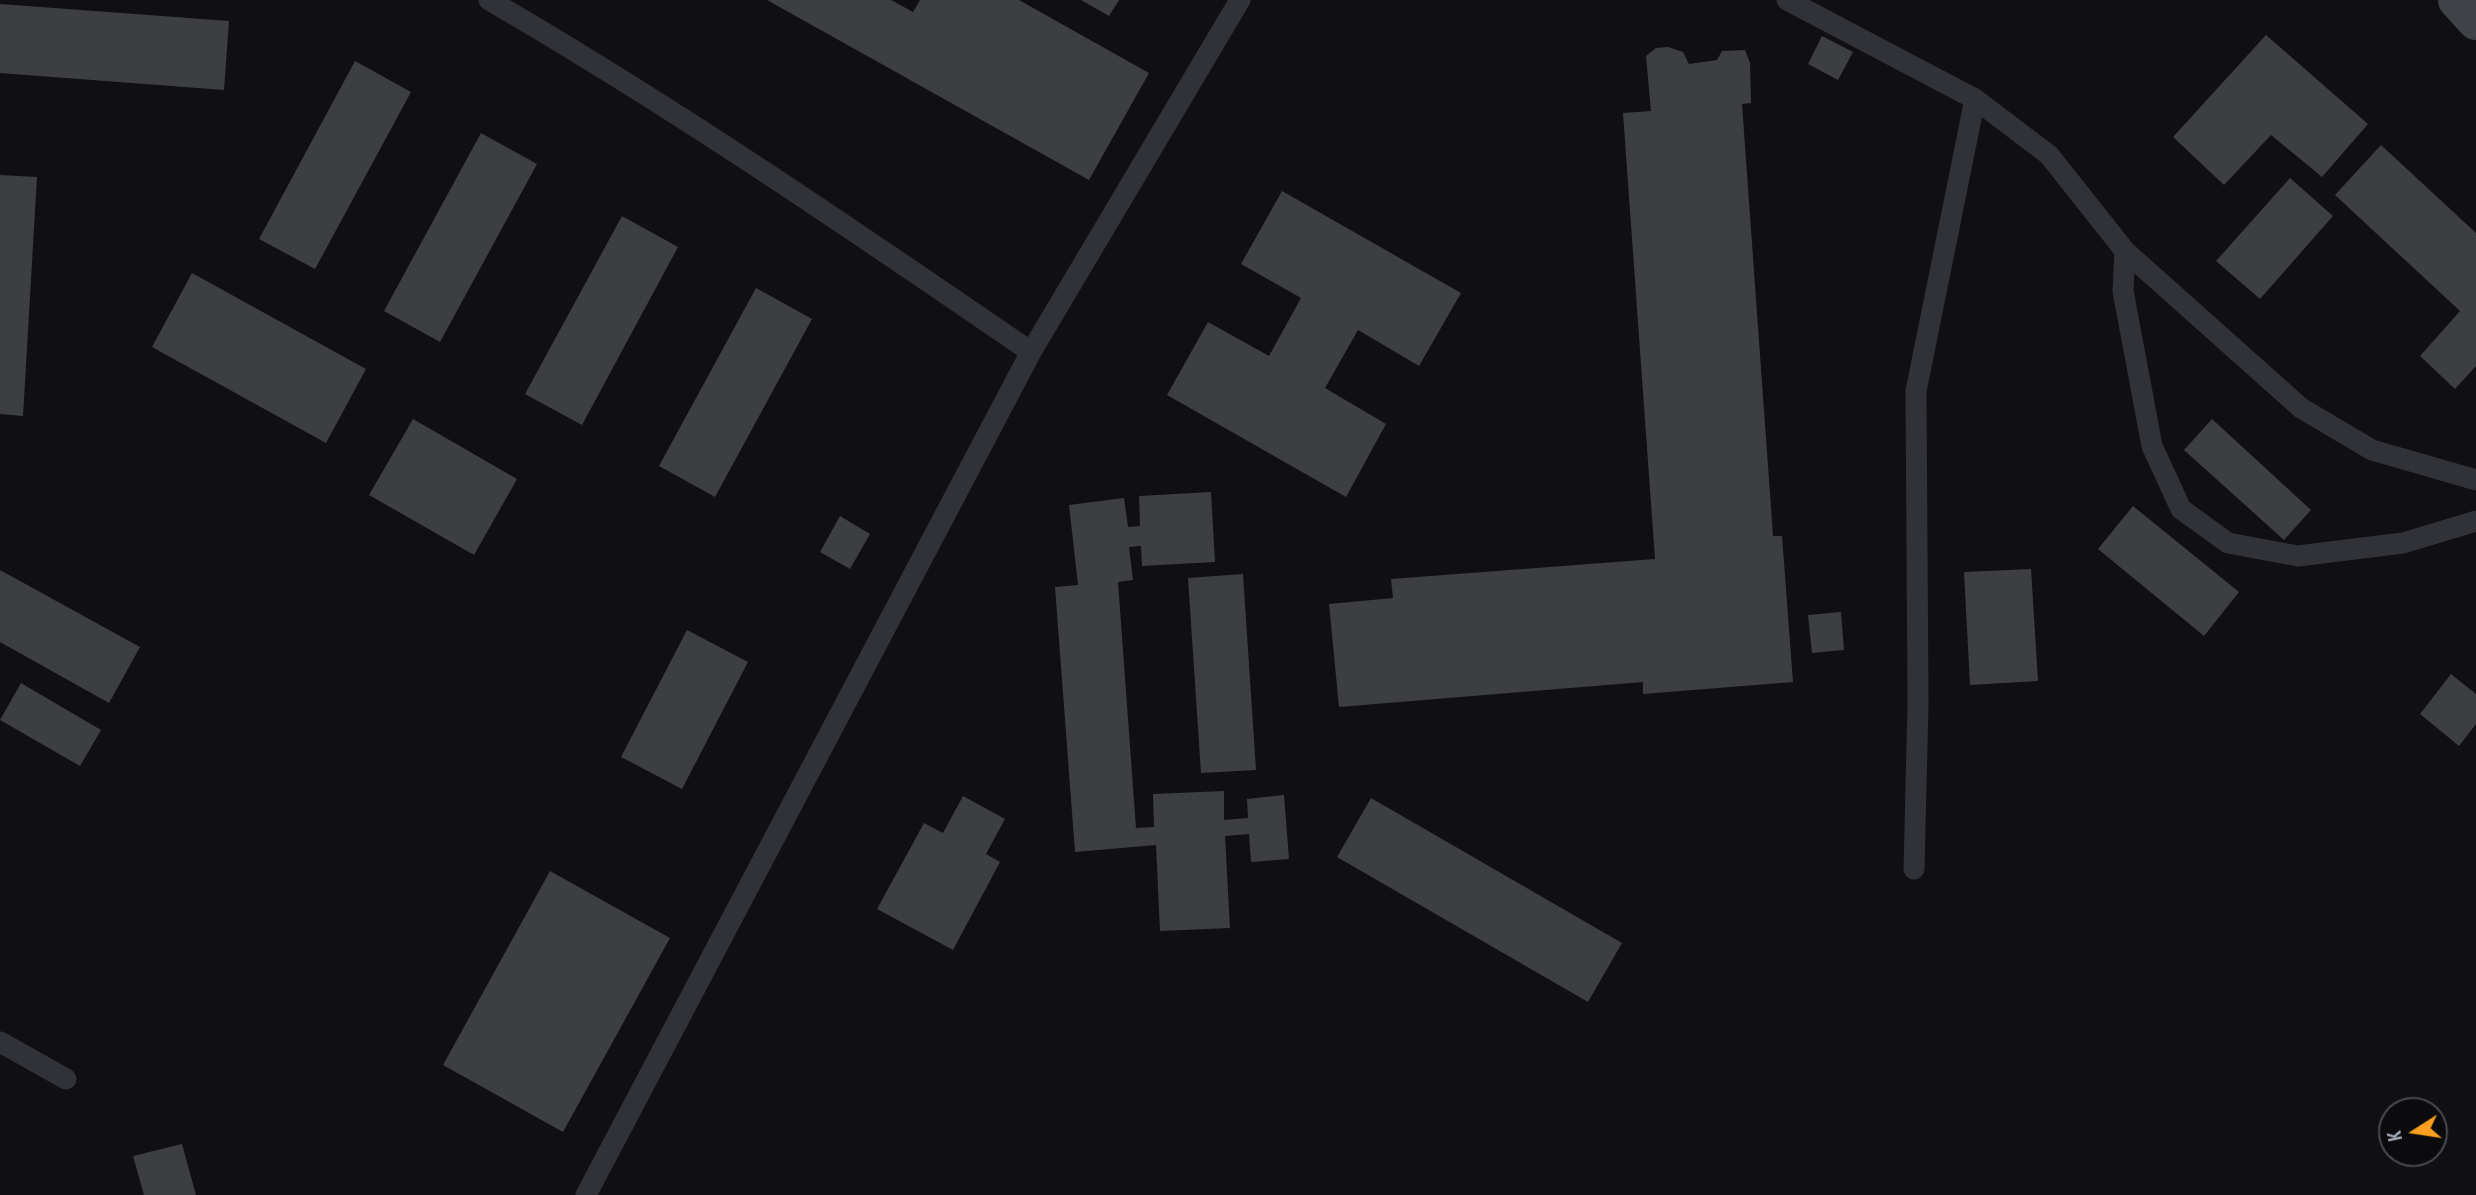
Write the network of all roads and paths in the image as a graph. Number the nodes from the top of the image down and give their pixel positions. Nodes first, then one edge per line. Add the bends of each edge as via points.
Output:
1 (489, 0) edge
2 (1240, 0) edge
3 (1787, 0) edge
4 (2457, 0) edge
5 (2476, 21) edge
6 (1975, 99) junction
7 (2125, 251) junction
8 (1031, 352) junction
9 (2476, 480) edge
10 (2476, 521) edge
11 (1914, 869) dead end
12 (0, 1042) edge
13 (66, 1079) dead end
14 (586, 1195) edge

1 - 8 lane via 613,73
2 - 8 lane
3 - 6 lane
4 - 5 main road
6 - 7 lane via 2049,155
6 - 11 lane via 1916,391
7 - 9 lane via 2301,408 2372,450
7 - 10 lane via 2123,291 2152,446 2180,509 2228,543 2298,556 2403,543
8 - 14 lane
12 - 13 lane

